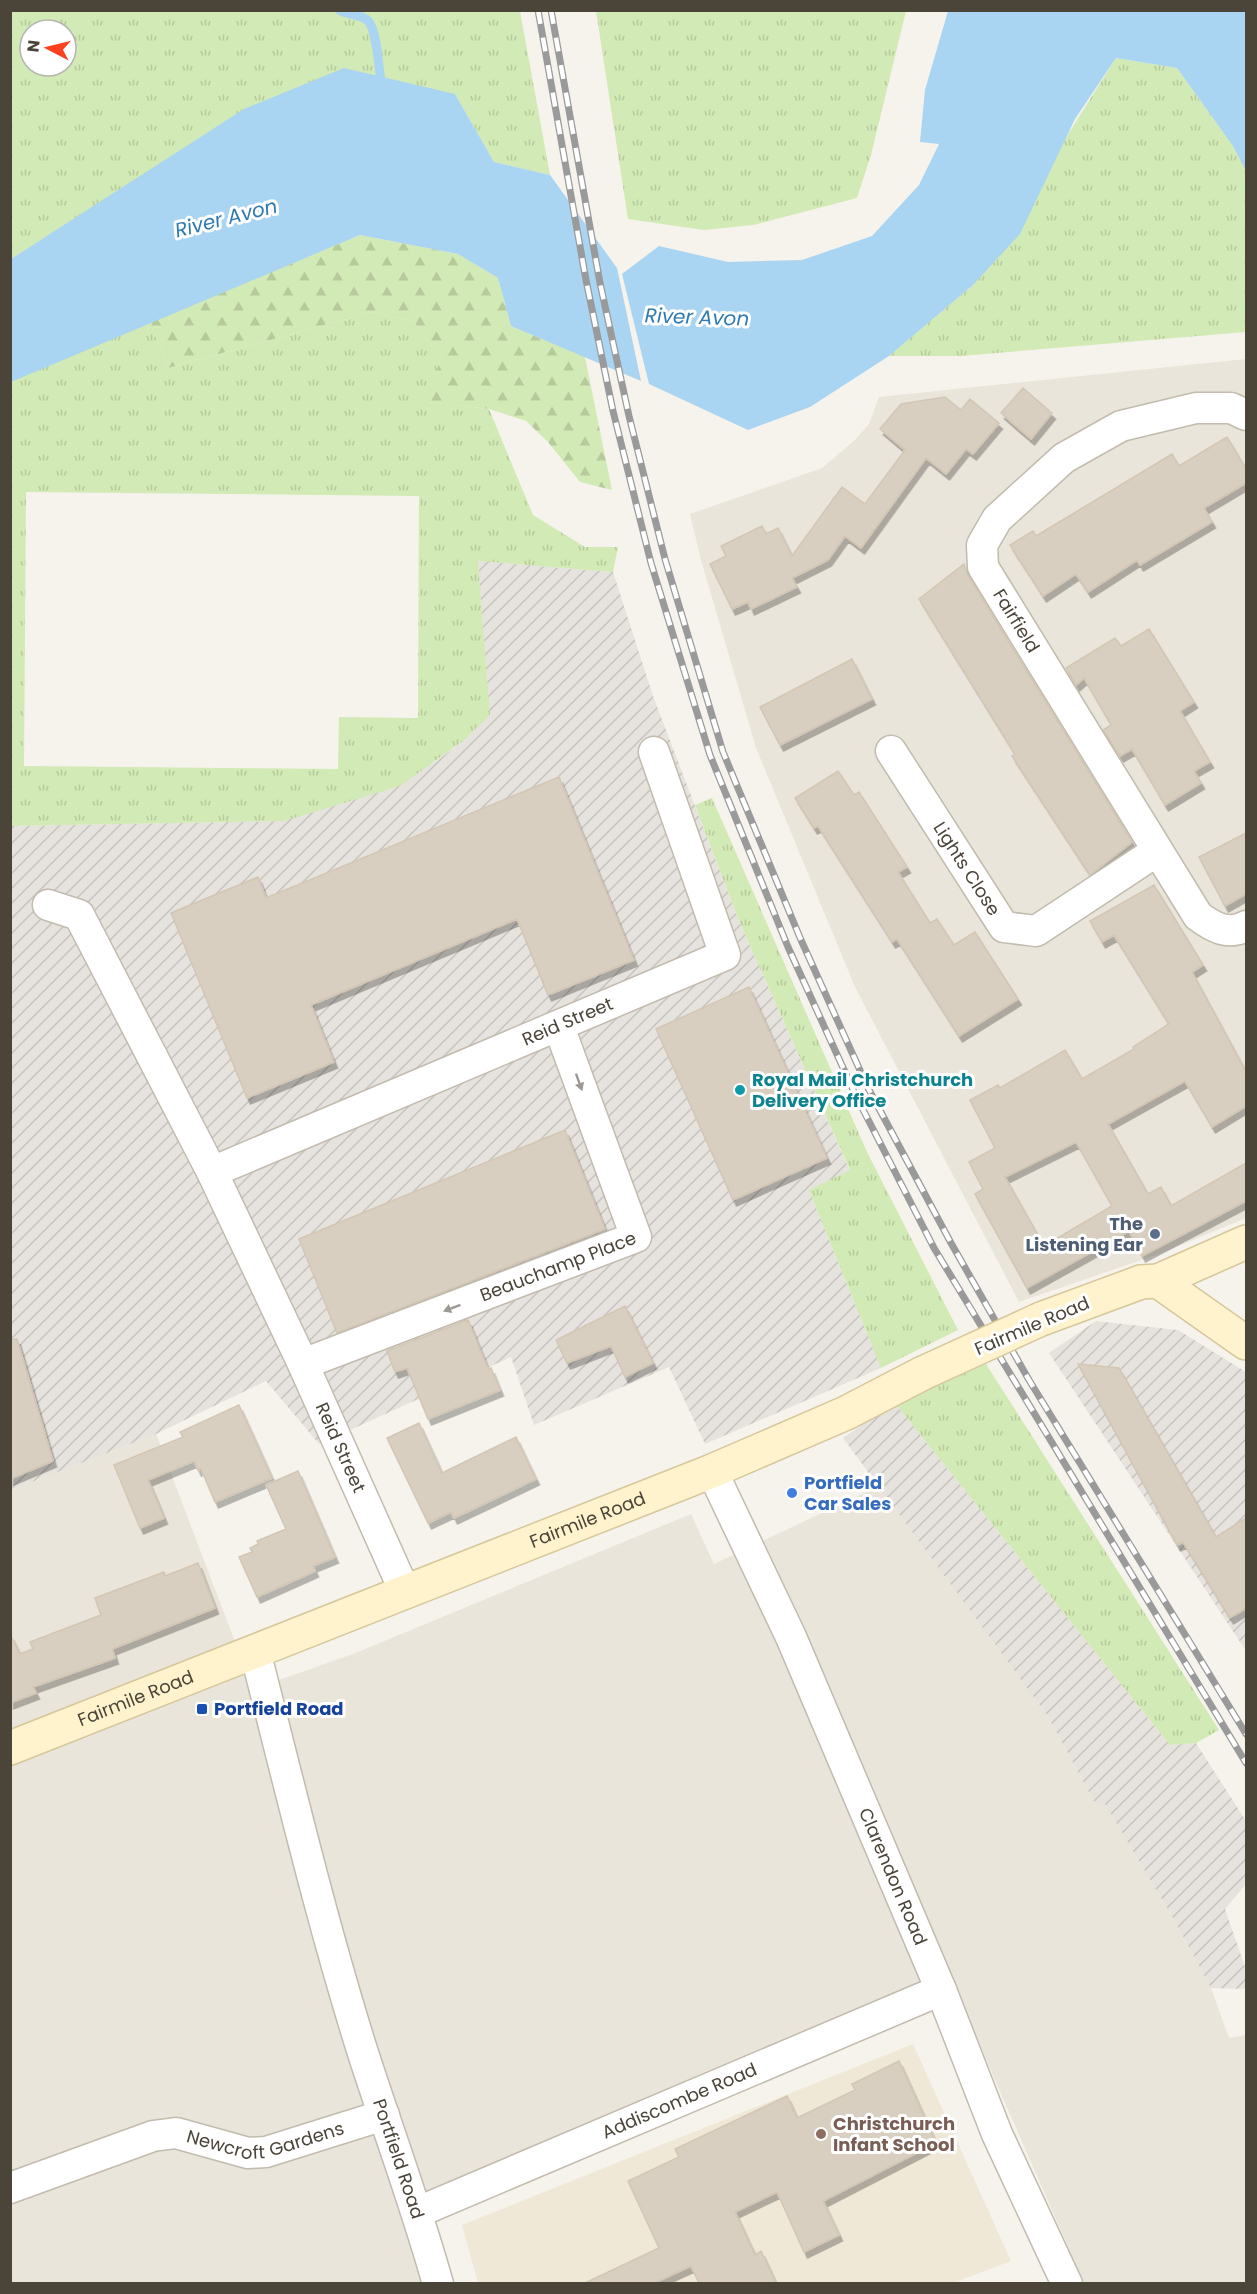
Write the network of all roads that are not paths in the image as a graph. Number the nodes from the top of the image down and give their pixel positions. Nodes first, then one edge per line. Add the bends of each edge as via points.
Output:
1 (1246, 415) edge
2 (891, 751) dead end
3 (654, 752) dead end
4 (1157, 851) junction
5 (48, 905) dead end
6 (1246, 926) edge
7 (559, 1027) junction
8 (212, 1172) junction
9 (1246, 1242) edge
10 (1158, 1281) junction
11 (1246, 1343) edge
12 (303, 1364) junction
13 (712, 1471) junction
14 (405, 1592) junction
15 (255, 1651) junction
16 (10, 1748) edge
17 (941, 1990) junction
18 (384, 2115) junction
19 (10, 2188) edge
20 (417, 2212) junction
21 (438, 2283) edge
22 (1066, 2283) edge

1 - 4 street, Fairfield via 1231,408 1196,408 1122,426 1064,458 997,519 982,545 983,567
2 - 4 street, Lights Close via 1004,927 1036,931
3 - 7 street, Reid Street via 725,955
4 - 6 street, Fairfield via 1198,916 1217,930 1240,930
5 - 8 street, Reid Street via 79,915
7 - 8 street, Reid Street
7 -> 12 street, Beauchamp Place via 636,1237
8 - 12 street, Reid Street
9 - 10 main road, Fairmile Road
10 - 11 main road
10 - 13 main road, Fairmile Road, bridge via 1141,1282 1041,1319 922,1373 846,1413
12 - 14 street, Reid Street
13 - 14 main road, Fairmile Road
13 - 17 street, Clarendon Road via 791,1637
14 - 15 main road, Fairmile Road
15 - 16 main road, Fairmile Road
15 - 18 street, Portfield Road via 315,1880
17 - 20 street, Addiscombe Road
17 - 22 street, Clarendon Road via 997,2134
18 - 19 street, Newcroft Gardens via 266,2152 248,2153 176,2133 153,2136
18 - 20 street, Portfield Road
20 - 21 street, Portfield Road

